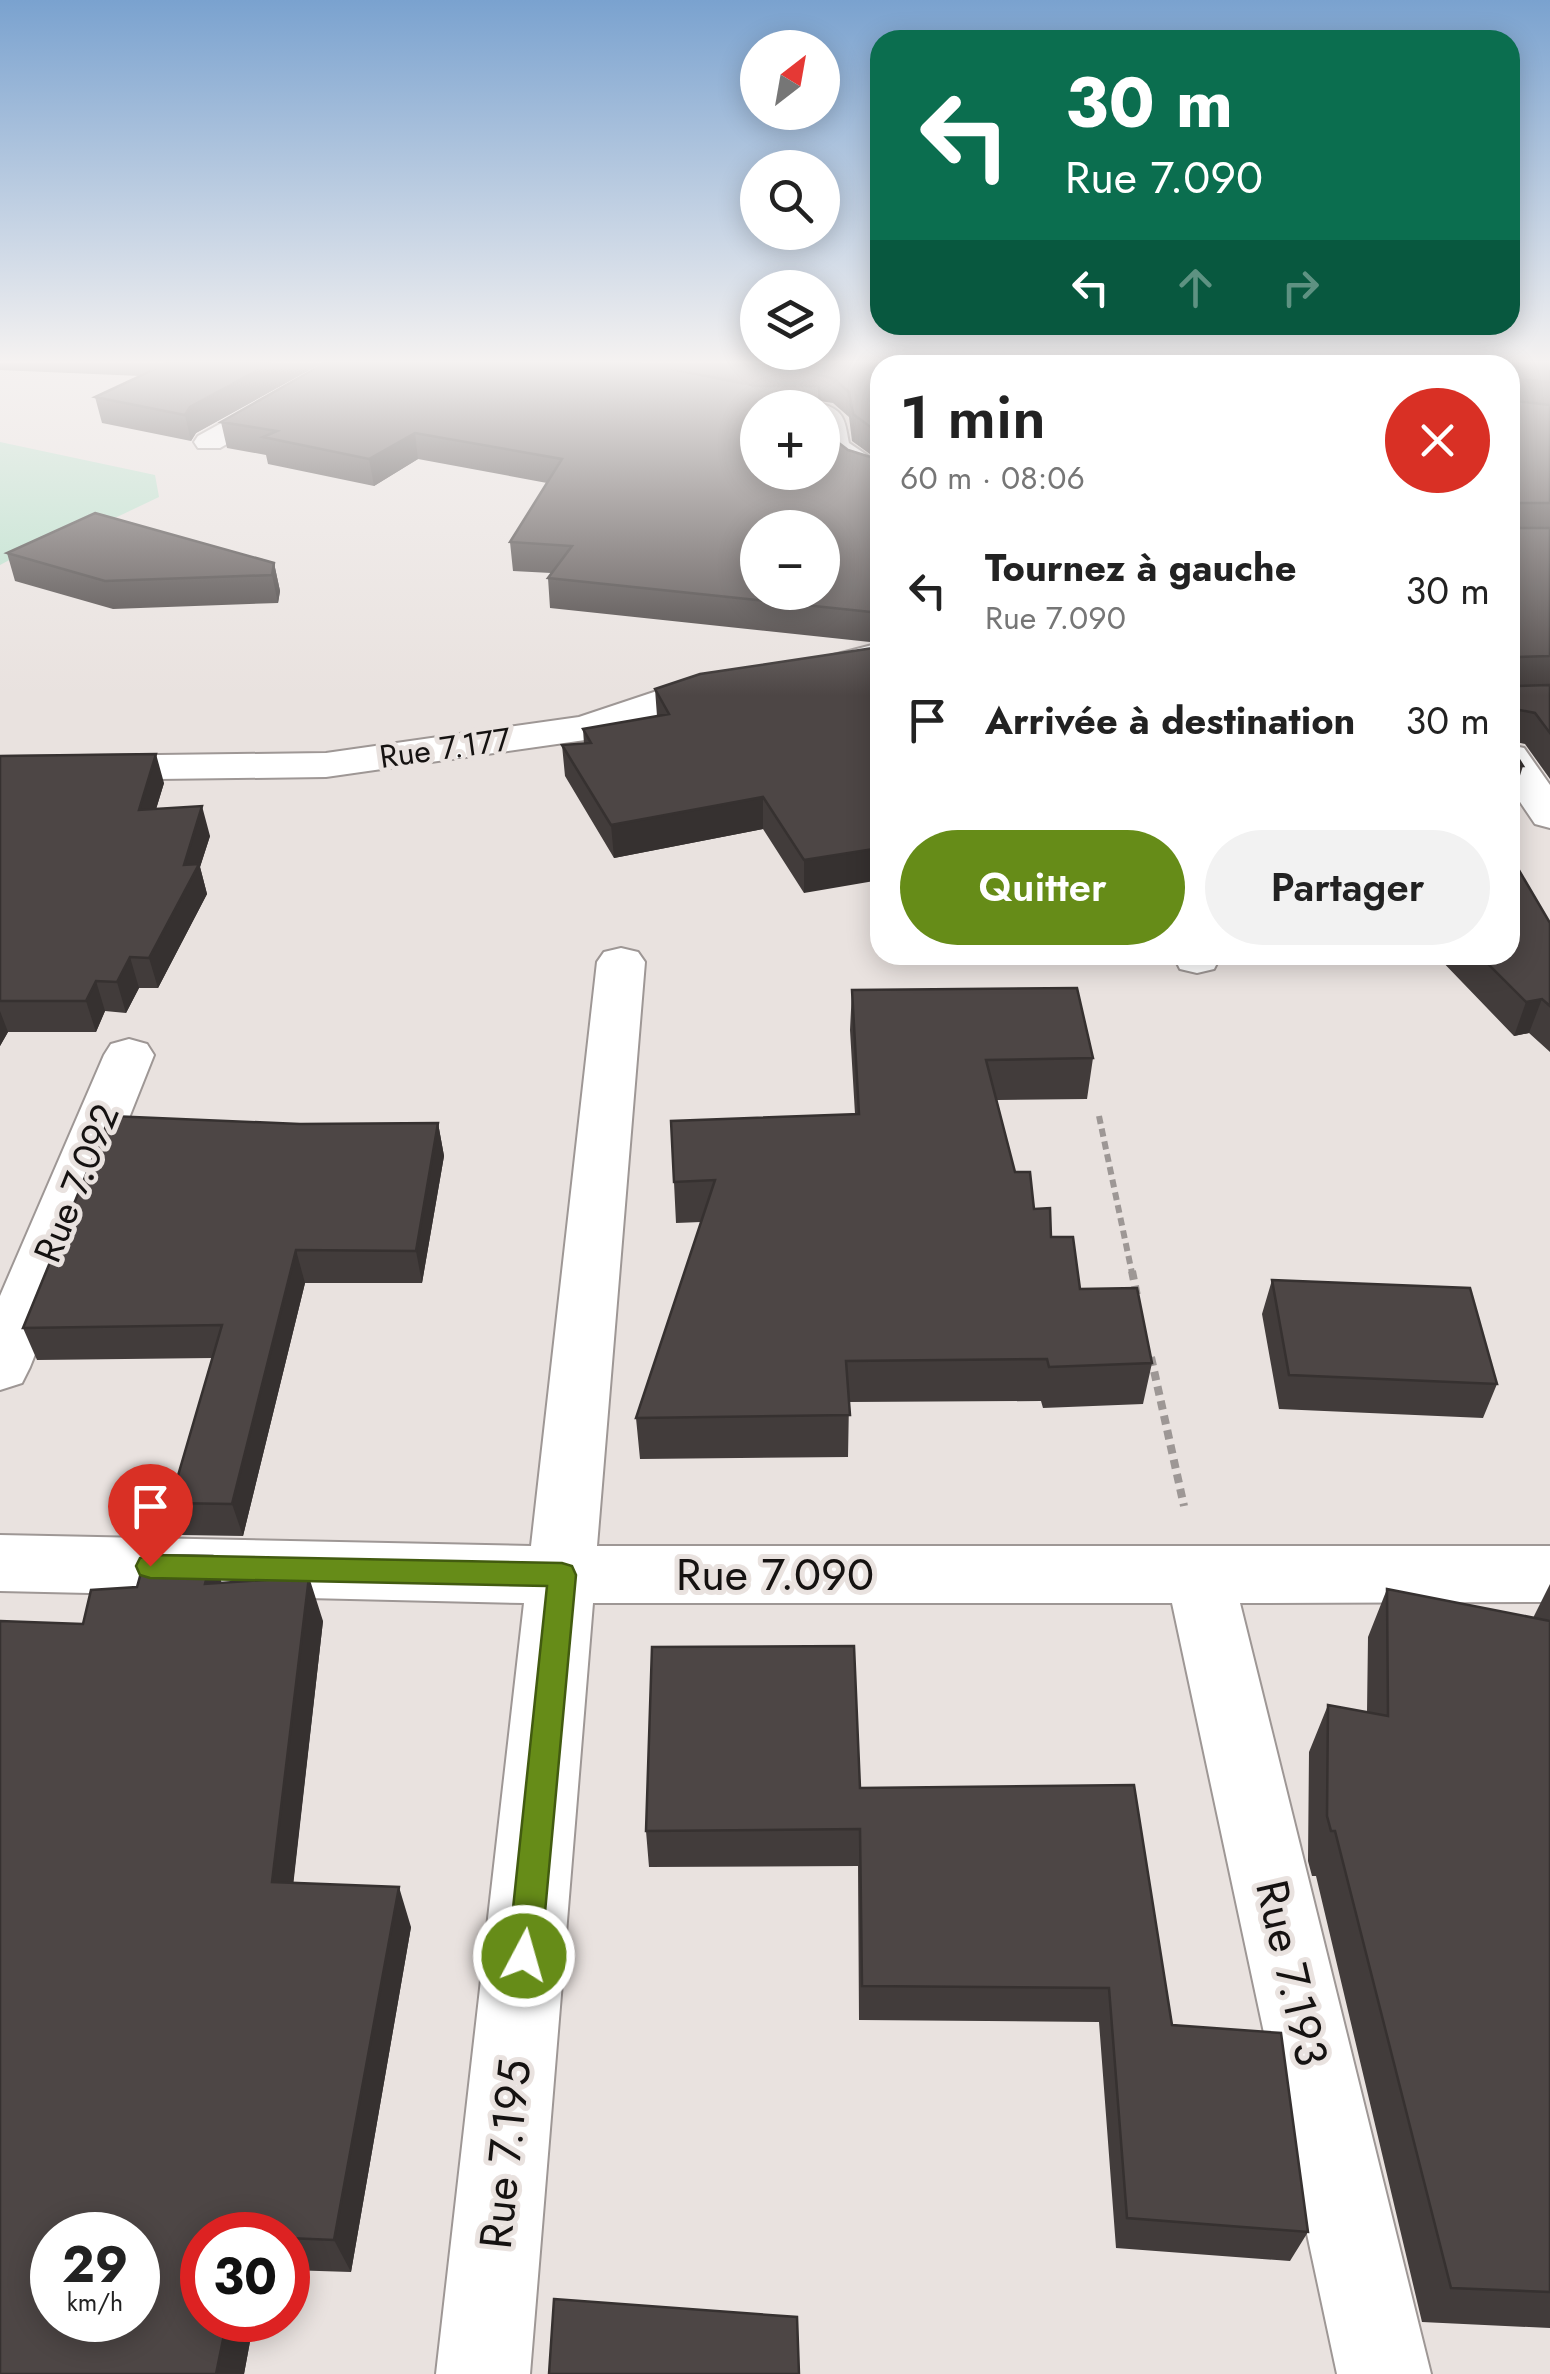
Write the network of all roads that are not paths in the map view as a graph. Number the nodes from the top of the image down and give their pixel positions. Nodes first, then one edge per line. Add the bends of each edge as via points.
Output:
1 (870, 657) edge
2 (0, 769) edge
3 (1520, 772) edge
4 (1550, 815) edge
5 (621, 962) dead end
6 (129, 1054) dead end
7 (0, 1367) edge
8 (0, 1563) edge
9 (1199, 1573) junction
10 (1550, 1574) edge
11 (562, 1575) junction
12 (483, 2374) edge
13 (1384, 2374) edge

1 - 2 street, Rue 7.177 via 692,691 585,728 326,765
3 - 4 street
5 - 11 street, Rue 7.195
6 - 7 street, Rue 7.092
8 - 11 street, Rue 7.090
9 - 10 street, Rue 7.090
9 - 11 street, Rue 7.090
9 - 13 street, Rue 7.193
11 - 12 street, Rue 7.195

